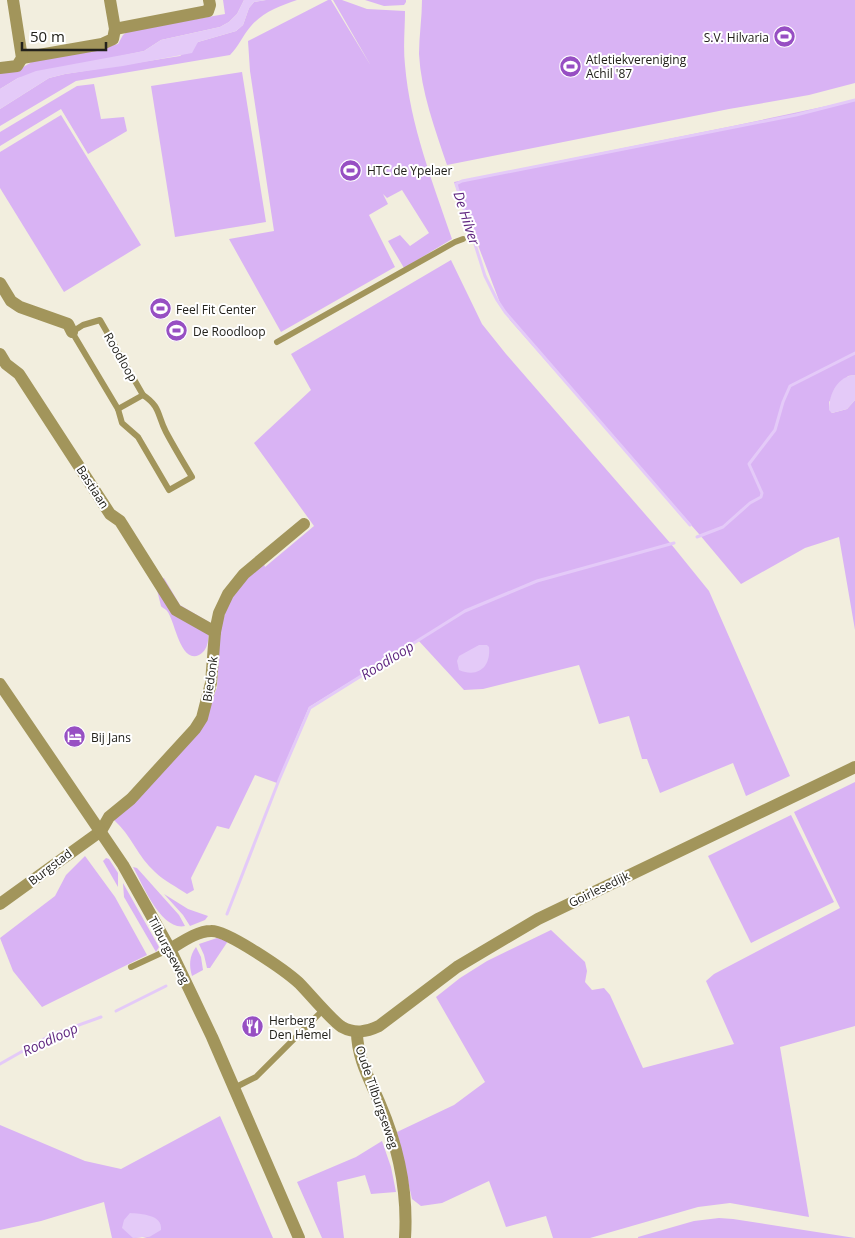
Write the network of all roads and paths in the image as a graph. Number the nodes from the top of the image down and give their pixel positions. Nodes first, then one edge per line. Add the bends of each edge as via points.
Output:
1 (13, 0) edge
2 (110, 0) edge
3 (209, 0) edge
4 (115, 29) junction
5 (22, 58) junction
6 (0, 68) edge
7 (463, 239) dead end
8 (0, 283) edge
9 (72, 332) junction
10 (277, 342) dead end
11 (0, 354) edge
12 (143, 395) junction
13 (118, 409) junction
14 (304, 524) dead end
15 (215, 632) junction
16 (0, 684) edge
17 (855, 766) edge
18 (101, 831) junction
19 (0, 904) edge
20 (170, 949) junction
21 (131, 967) dead end
22 (324, 1009) junction
23 (357, 1032) junction
24 (234, 1088) junction
25 (299, 1238) edge
26 (405, 1238) edge

1 - 5 street
2 - 4 street
3 - 4 street via 208,11
4 - 5 street via 113,38 102,44
5 - 6 street via 17,66
7 - 10 lane
8 - 9 street via 15,304 68,324
9 - 12 lane, Roodloop via 100,320
9 - 13 lane
11 - 15 street, Bastiaan via 6,364 19,374 110,514 120,521 176,610
12 - 13 lane, Roodloop
12 - 13 lane via 156,407 164,429 192,477 169,490 138,437 122,423
14 - 15 street, Biedonk via 244,574 228,594
15 - 18 street, Biedonk via 211,683 196,729 131,799 109,817
16 - 18 street, Tilburgseweg
17 - 23 street, Goirlesedijk via 538,919 457,967 379,1026
18 - 19 street, Burgstad
18 - 20 street, Tilburgseweg
20 - 21 lane
20 - 22 street, Oude Tilburgseweg via 192,936 220,931 297,981
20 - 24 street, Tilburgseweg
22 - 23 street, Oude Tilburgseweg via 341,1026
22 - 24 lane via 256,1077
23 - 26 street, Oude Tilburgseweg via 360,1059 393,1139 405,1204
24 - 25 street, Tilburgseweg

